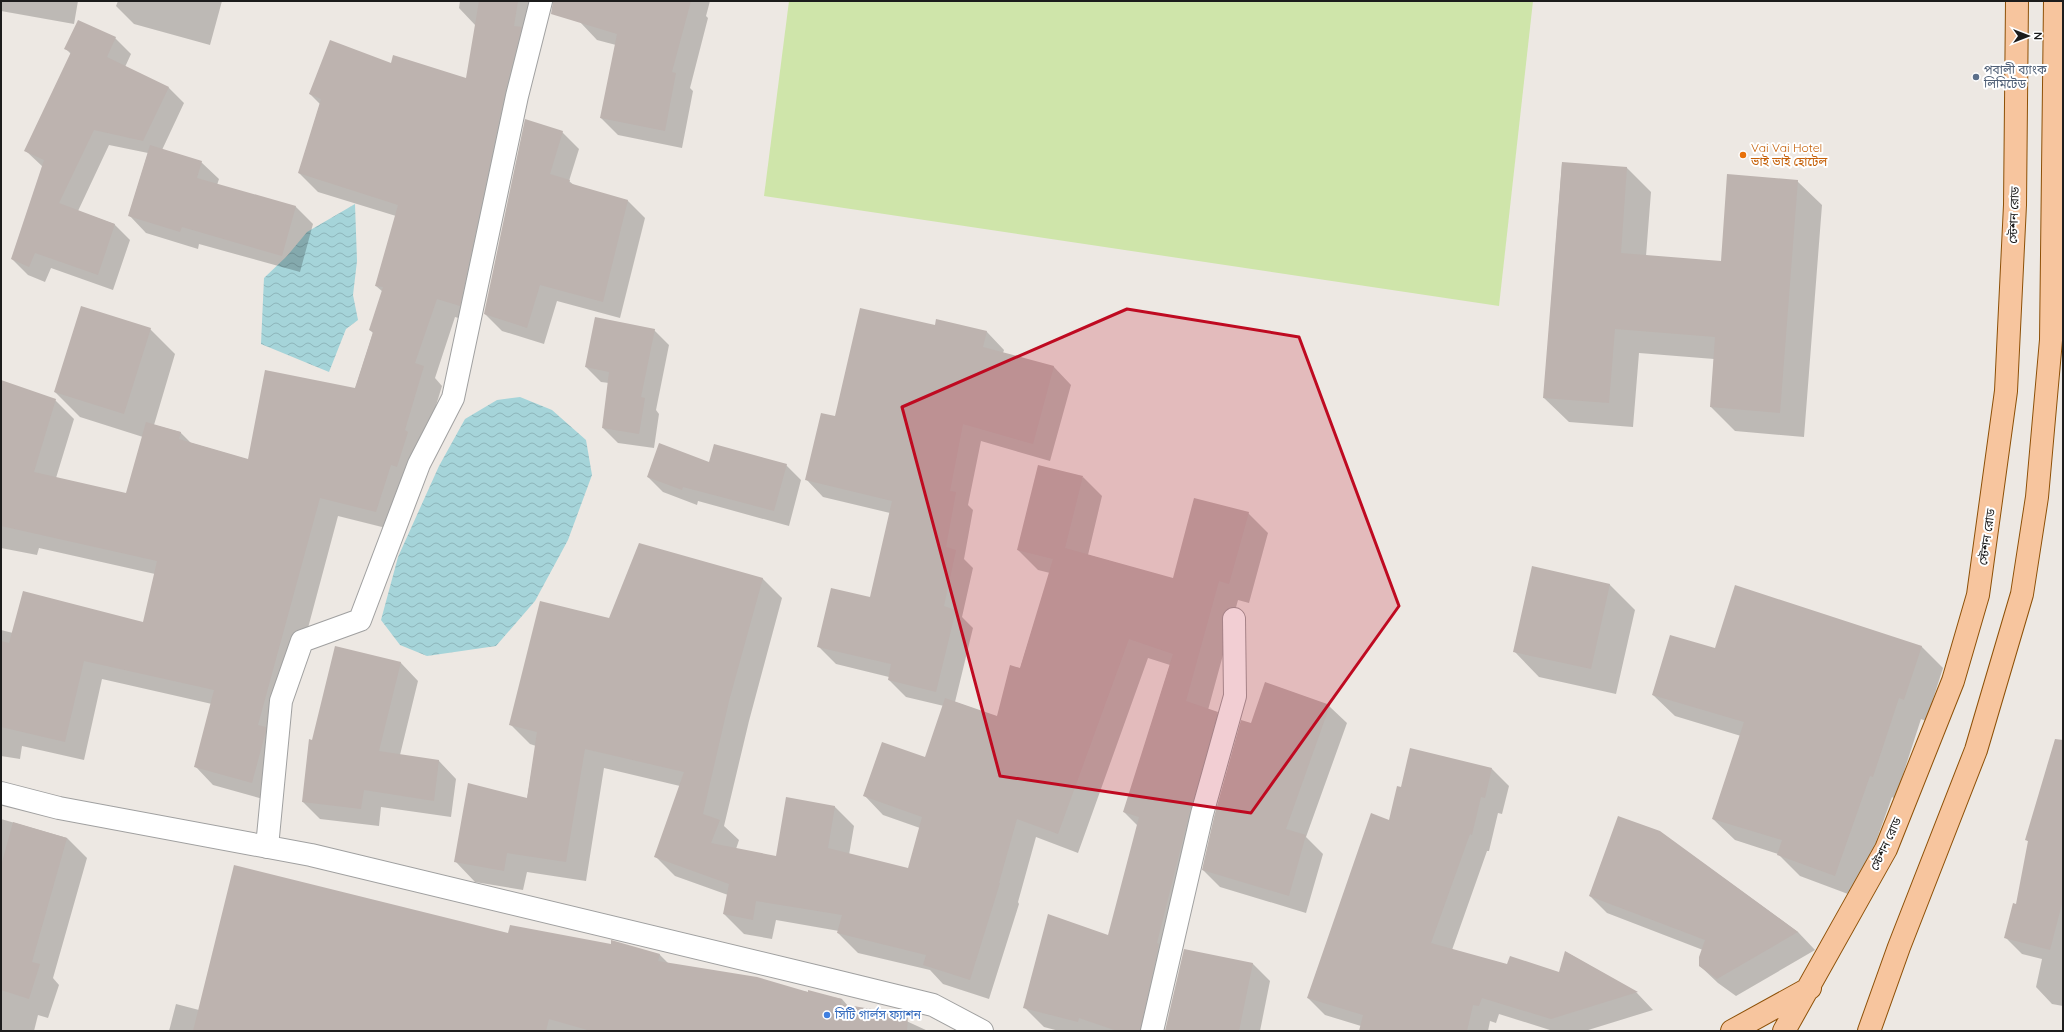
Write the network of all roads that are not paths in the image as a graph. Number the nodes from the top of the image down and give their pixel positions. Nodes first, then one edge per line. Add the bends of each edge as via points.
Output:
1 (541, 1) edge
2 (2017, 1) edge
3 (2055, 1) edge
4 (1234, 618) dead end
5 (1, 793) edge
6 (267, 847) junction
7 (1810, 988) junction
8 (982, 1031) edge
9 (1152, 1031) edge
10 (1732, 1031) edge
11 (1784, 1031) edge
12 (1869, 1031) edge

1 - 6 street via 517,96 453,398 419,464 360,620 302,641 281,701
2 - 7 main road, স্টেশন রোড via 2014,205 2006,391 1978,595 1953,681 1886,849
3 - 12 main road via 2051,340 2037,497 2022,594 1976,750
4 - 9 street via 1235,696 1202,814
5 - 6 street via 59,808
6 - 8 street via 311,855 933,1005
7 - 10 main road
7 - 11 main road, স্টেশন রোড

